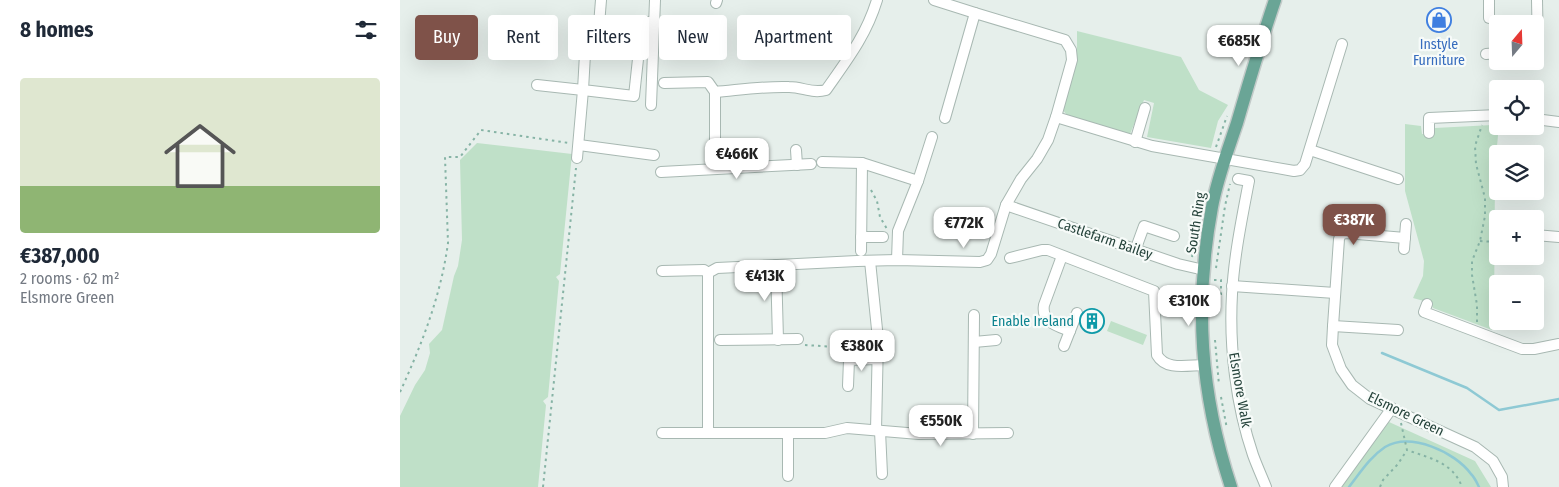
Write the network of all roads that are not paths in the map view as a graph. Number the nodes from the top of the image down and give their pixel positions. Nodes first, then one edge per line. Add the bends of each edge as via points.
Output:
1 (601, 0) edge
2 (656, 0) edge
3 (877, 0) edge
4 (934, 0) edge
5 (1275, 0) edge
6 (1489, 0) edge
7 (1537, 0) edge
8 (975, 13) junction
9 (600, 15) edge
10 (1489, 15) edge
11 (1537, 15) edge
12 (649, 22) edge
13 (655, 22) junction
14 (1342, 44) dead end
15 (1486, 54) dead end
16 (1489, 54) edge
17 (585, 60) edge
18 (638, 60) edge
19 (664, 83) dead end
20 (537, 85) dead end
21 (583, 90) junction
22 (715, 92) junction
23 (651, 105) dead end
24 (1145, 108) dead end
25 (1489, 115) edge
26 (1056, 117) junction
27 (945, 118) dead end
28 (1544, 120) edge
29 (1559, 122) edge
30 (1429, 133) dead end
31 (932, 137) dead end
32 (1136, 142) junction
33 (579, 145) junction
34 (796, 150) dead end
35 (1310, 150) junction
36 (654, 155) dead end
37 (577, 158) road end
38 (1226, 160) junction
39 (862, 163) junction
40 (797, 165) junction
41 (715, 169) junction
42 (661, 172) dead end
43 (1238, 179) dead end
44 (1398, 179) dead end
45 (918, 181) junction
46 (1006, 204) junction
47 (1406, 224) dead end
48 (886, 235) road end
49 (1174, 236) dead end
50 (1544, 236) edge
51 (861, 237) junction
52 (1559, 237) edge
53 (1136, 248) junction
54 (861, 251) dead end
55 (1062, 256) junction
56 (1010, 258) dead end
57 (870, 260) junction
58 (897, 260) junction
59 (776, 265) junction
60 (662, 271) dead end
61 (708, 273) junction
62 (1204, 274) junction
63 (1232, 290) junction
64 (1335, 293) junction
65 (1427, 304) dead end
66 (1077, 313) dead end
67 (974, 315) dead end
68 (1332, 326) junction
69 (1398, 330) dead end
70 (1070, 331) junction
71 (798, 339) road end
72 (720, 340) dead end
73 (778, 340) junction
74 (996, 340) dead end
75 (974, 342) junction
76 (1559, 344) edge
77 (1064, 346) dead end
78 (877, 359) junction
79 (1204, 365) junction
80 (848, 386) dead end
81 (1392, 408) junction
82 (878, 431) junction
83 (662, 433) dead end
84 (708, 433) junction
85 (1008, 433) dead end
86 (788, 434) junction
87 (973, 434) junction
88 (882, 474) dead end
89 (788, 476) dead end
90 (1231, 487) edge
91 (1266, 487) edge
92 (1335, 487) edge
93 (1503, 487) edge

1 - 9 street
2 - 13 street
3 - 22 street via 859,43 826,90 817,93 786,86
4 - 8 street
5 - 38 main road, South Ring
6 - 10 street
7 - 11 street
8 - 26 street via 1065,40 1072,50 1072,60
8 - 27 street
12 - 13 street
13 - 23 street
14 - 35 street
15 - 16 street
17 - 21 street
18 - 21 street via 634,96
19 - 22 street via 708,82
20 - 21 street
21 - 33 street
22 - 41 street
24 - 32 street
25 - 30 street via 1429,118
26 - 32 street
26 - 46 street via 1048,140
28 - 29 street
31 - 45 street
32 - 38 street
33 - 36 street
33 - 37 street
34 - 40 street
35 - 38 street via 1305,164 1294,171
35 - 44 street
38 - 62 main road, South Ring via 1213,204
39 - 40 street
39 - 45 street
39 - 51 street
40 - 41 street
41 - 42 street
43 - 63 street, Elsmore Walk via 1249,181 1238,235
45 - 58 street via 898,231
46 - 53 street, Castlefarm Bailey
46 - 58 street via 992,254 987,260
47 - 64 street, Elsmore Green via 1405,244 1341,234
48 - 51 street
49 - 53 street via 1144,226
50 - 52 street
51 - 54 street
53 - 62 street, Castlefarm Bailey
55 - 56 street via 1042,250
55 - 70 street via 1043,311 1051,324
55 - 79 street via 1154,291 1157,355 1160,360 1170,365
57 - 58 street
57 - 59 street
57 - 78 street
59 - 61 street via 717,268
59 - 73 street
60 - 61 street via 704,270
61 - 84 street
62 - 79 main road, South Ring
63 - 64 street
63 - 91 street, Elsmore Walk via 1233,363 1242,417
64 - 68 street, Elsmore Green
65 - 76 street via 1424,312 1522,349
66 - 70 street
67 - 75 street
68 - 69 street
68 - 81 street, Elsmore Green via 1332,346 1352,385 1370,399
70 - 77 street
71 - 73 street
72 - 73 street
74 - 75 street
75 - 87 street
78 - 80 street via 849,360
78 - 82 street
79 - 90 main road, South Ring via 1211,415
81 - 92 street
81 - 93 street, Elsmore Green via 1475,447 1494,461
82 - 86 street via 847,428 825,433
82 - 87 street
82 - 88 street
83 - 84 street
84 - 86 street
85 - 87 street
86 - 89 street

